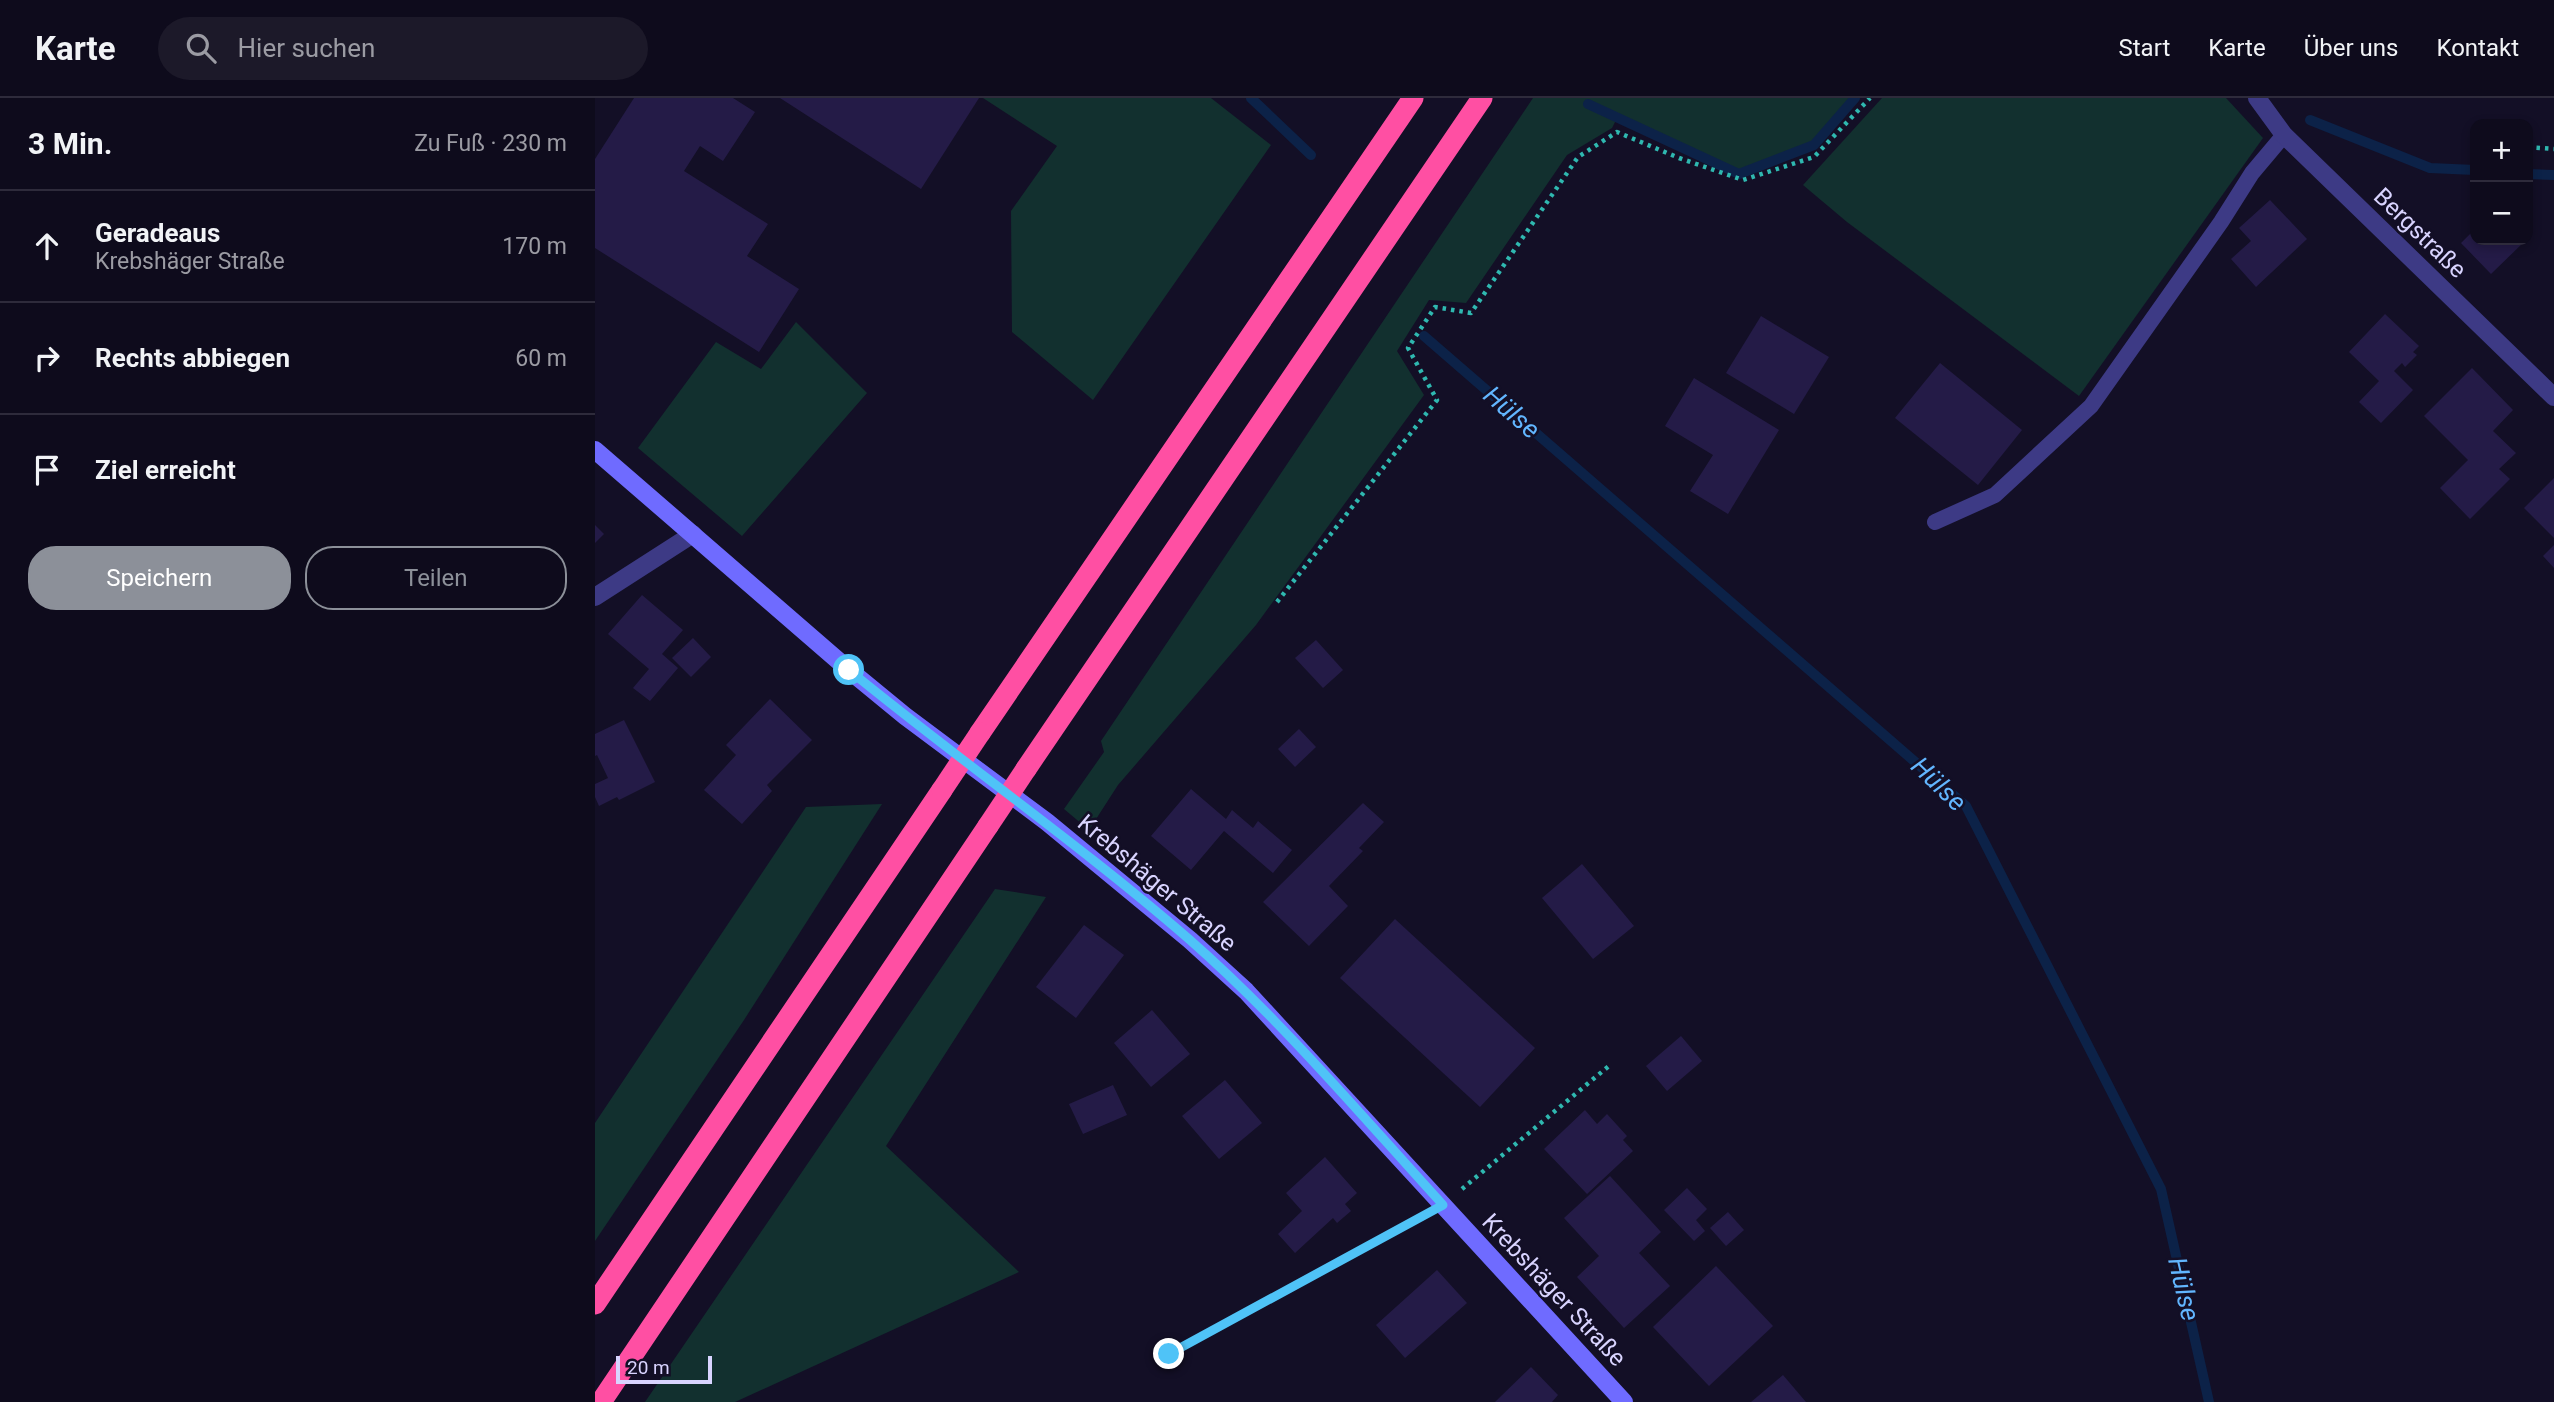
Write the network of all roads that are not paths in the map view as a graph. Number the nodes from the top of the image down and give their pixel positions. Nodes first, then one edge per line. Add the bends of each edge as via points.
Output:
1 (1413, 98) edge
2 (1482, 98) edge
3 (2257, 98) edge
4 (2284, 135) junction
5 (2554, 397) edge
6 (595, 450) edge
7 (1935, 522) dead end
8 (693, 534) junction
9 (595, 597) edge
10 (595, 1304) edge
11 (601, 1402) edge
12 (1624, 1402) edge

1 - 10 highway, bridge
2 - 11 highway, bridge
3 - 4 street, Bergstraße
4 - 5 street, Bergstraße
4 - 7 lane via 2252,173 2091,406 1995,495
6 - 8 street, Krebshäger Straße
8 - 9 street
8 - 12 street, Krebshäger Straße via 905,716 1047,822 1246,991

